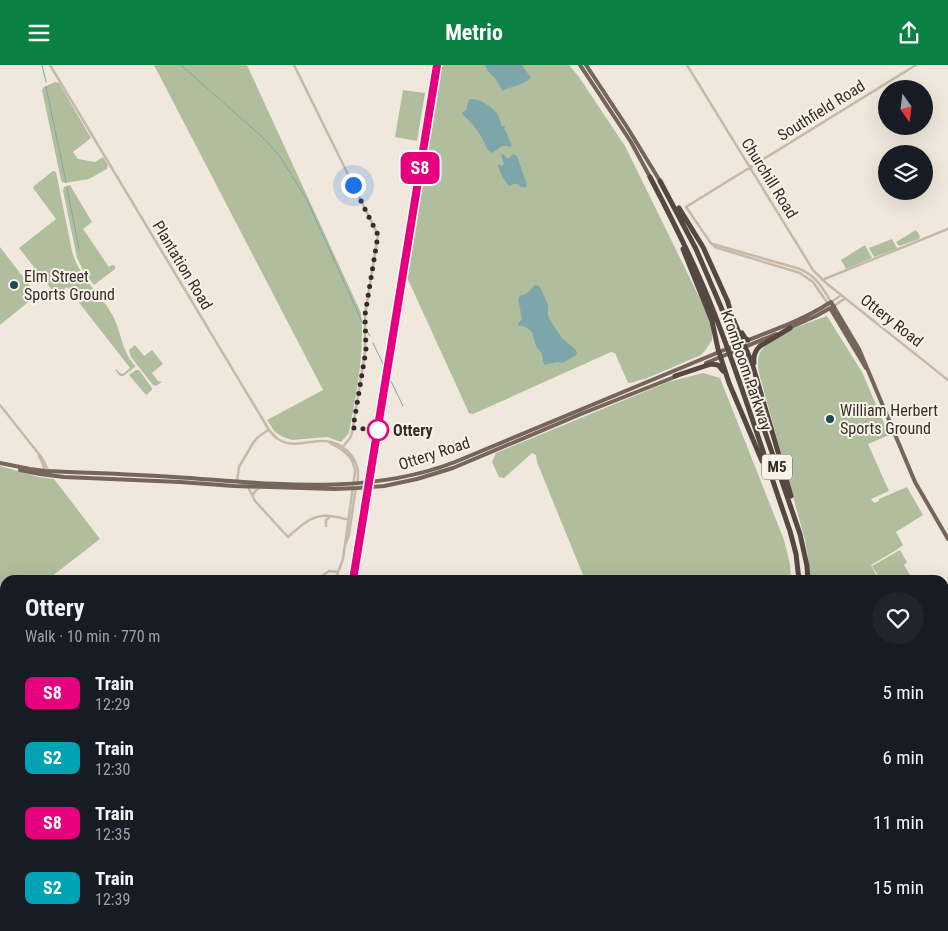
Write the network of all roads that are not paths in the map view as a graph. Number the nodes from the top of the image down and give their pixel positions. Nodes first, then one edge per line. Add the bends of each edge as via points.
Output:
1 (50, 65) edge
2 (294, 65) edge
3 (580, 65) edge
4 (586, 65) edge
5 (687, 65) edge
6 (916, 65) edge
7 (750, 167) junction
8 (650, 177) junction
9 (660, 181) junction
10 (948, 229) edge
11 (377, 243) junction
12 (381, 243) dead end
13 (822, 280) junction
14 (841, 296) junction
15 (844, 299) junction
16 (831, 305) junction
17 (790, 327) junction
18 (745, 343) junction
19 (720, 355) junction
20 (755, 374) junction
21 (675, 376) junction
22 (948, 380) edge
23 (729, 383) junction
24 (0, 405) edge
25 (269, 429) junction
26 (262, 434) junction
27 (276, 438) junction
28 (319, 441) junction
29 (347, 442) junction
30 (336, 444) junction
31 (342, 449) junction
32 (0, 464) edge
33 (47, 473) junction
34 (237, 482) junction
35 (373, 485) junction
36 (247, 487) junction
37 (262, 487) junction
38 (352, 487) junction
39 (253, 497) junction
40 (780, 503) junction
41 (331, 517) junction
42 (350, 520) junction
43 (326, 526) dead end
44 (798, 527) junction
45 (948, 539) edge
46 (338, 572) junction
47 (323, 575) edge
48 (336, 575) edge
49 (798, 575) edge
50 (807, 575) edge

1 - 25 street, Plantation Road
2 - 11 street via 378,235
3 - 8 main road, M5
4 - 9 main road, M5
5 - 7 street, Churchill Road
6 - 7 street, Southfield Road
7 - 13 street, Churchill Road
7 - 16 street, Southfield Road via 686,207 716,247 800,273 813,282
8 - 19 highway via 702,295
8 - 40 highway, Kromboom Parkway / M5 via 709,300
9 - 18 highway via 703,247
9 - 44 highway, Kromboom Parkway / M5 via 717,297
10 - 13 street
11 - 12 street
11 - 29 street via 365,315 366,350 352,433
13 - 14 street, Churchill Road
14 - 15 street, Ottery Road
14 - 16 street, Ottery Road
15 - 16 street, Ottery Road
15 - 22 street, Ottery Road
16 - 17 main road, Ottery Road via 816,316
16 - 18 main road, Ottery Road
16 - 45 main road via 870,377 915,482
17 - 18 main road, Ottery Road
17 - 20 highway via 756,350
18 - 19 main road, Ottery Road
18 - 20 highway
19 - 21 main road, Ottery Road
19 - 23 highway
19 - 35 main road, Ottery Road via 455,462
20 - 44 highway
21 - 23 highway via 715,363 721,367
21 - 35 main road, Ottery Road via 452,468 417,479
23 - 40 highway
24 - 33 street via 37,452
25 - 26 street
25 - 27 street, Plantation Road
26 - 27 street
26 - 34 street via 240,464
27 - 28 street via 292,444
28 - 30 street
28 - 31 street
29 - 30 street
29 - 31 street
30 - 31 street
31 - 42 street via 352,456 358,470
32 - 33 main road, Ottery Road
33 - 34 main road, Ottery Road
33 - 36 main road, Ottery Road
34 - 38 main road, Ottery Road
35 - 38 main road, Ottery Road
36 - 37 main road, Ottery Road
36 - 39 street
37 - 38 main road, Ottery Road
37 - 39 street via 254,491
39 - 41 street via 288,537 315,518
40 - 49 highway, Kromboom Parkway / M5 via 793,541
41 - 42 street
41 - 43 street via 327,519
42 - 46 street
44 - 50 highway, Kromboom Parkway / M5
46 - 47 street via 329,571
46 - 48 street

